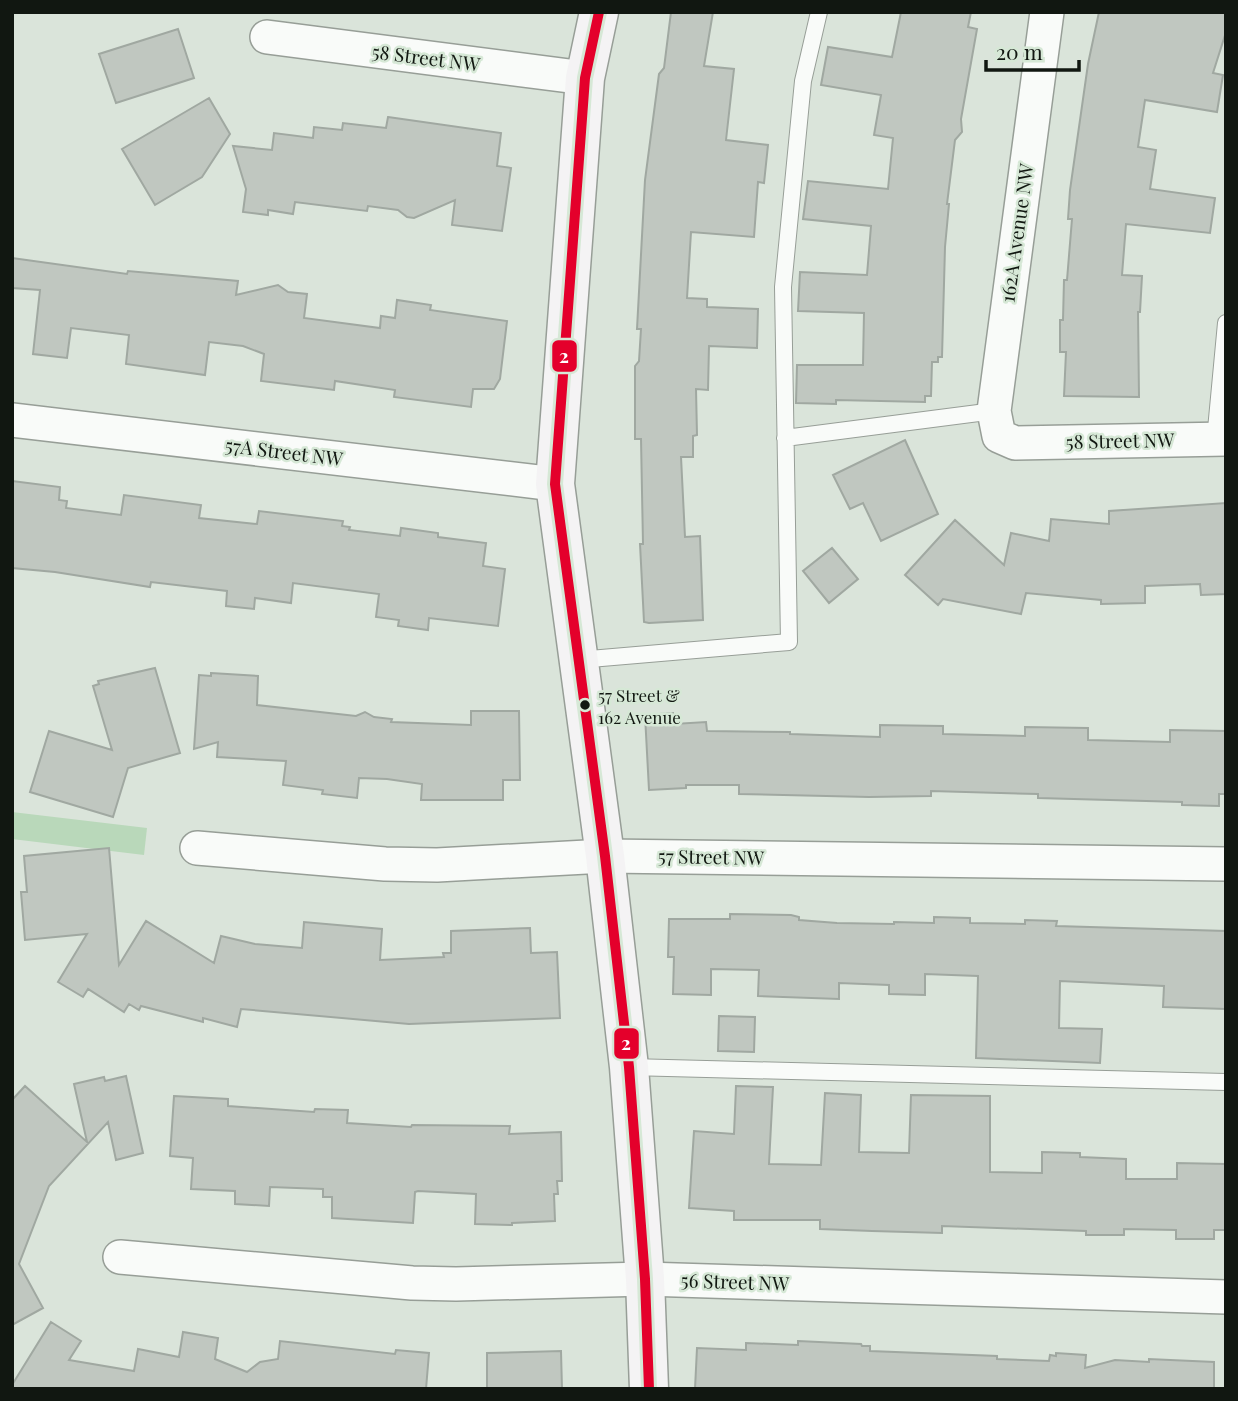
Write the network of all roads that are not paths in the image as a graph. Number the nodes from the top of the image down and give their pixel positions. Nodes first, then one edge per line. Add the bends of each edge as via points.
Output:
1 (599, 12) edge
2 (819, 12) edge
3 (1046, 12) edge
4 (267, 37) dead end
5 (585, 78) junction
6 (1226, 323) edge
7 (993, 411) junction
8 (12, 421) edge
9 (785, 438) junction
10 (1220, 439) edge
11 (555, 484) junction
12 (578, 660) junction
13 (197, 848) dead end
14 (606, 856) junction
15 (1226, 864) edge
16 (629, 1067) junction
17 (1226, 1082) edge
18 (120, 1257) dead end
19 (645, 1279) junction
20 (1226, 1297) edge
21 (649, 1389) edge

1 - 5 street
2 - 9 lane via 803,81 783,288
3 - 7 street, 162A Avenue NW
4 - 5 street, 58 Street NW
5 - 11 street
6 - 10 lane
7 - 9 lane
7 - 10 street, 58 Street NW via 999,436 1015,443
8 - 11 street, 57A Street NW
9 - 12 lane via 789,642
11 - 12 street
12 - 14 street
13 - 14 street, 57 Street NW via 411,864
14 - 15 street, 57 Street NW
14 - 16 street
16 - 17 lane
16 - 19 street
18 - 19 street, 56 Street NW via 412,1283
19 - 20 street, 56 Street NW
19 - 21 street

